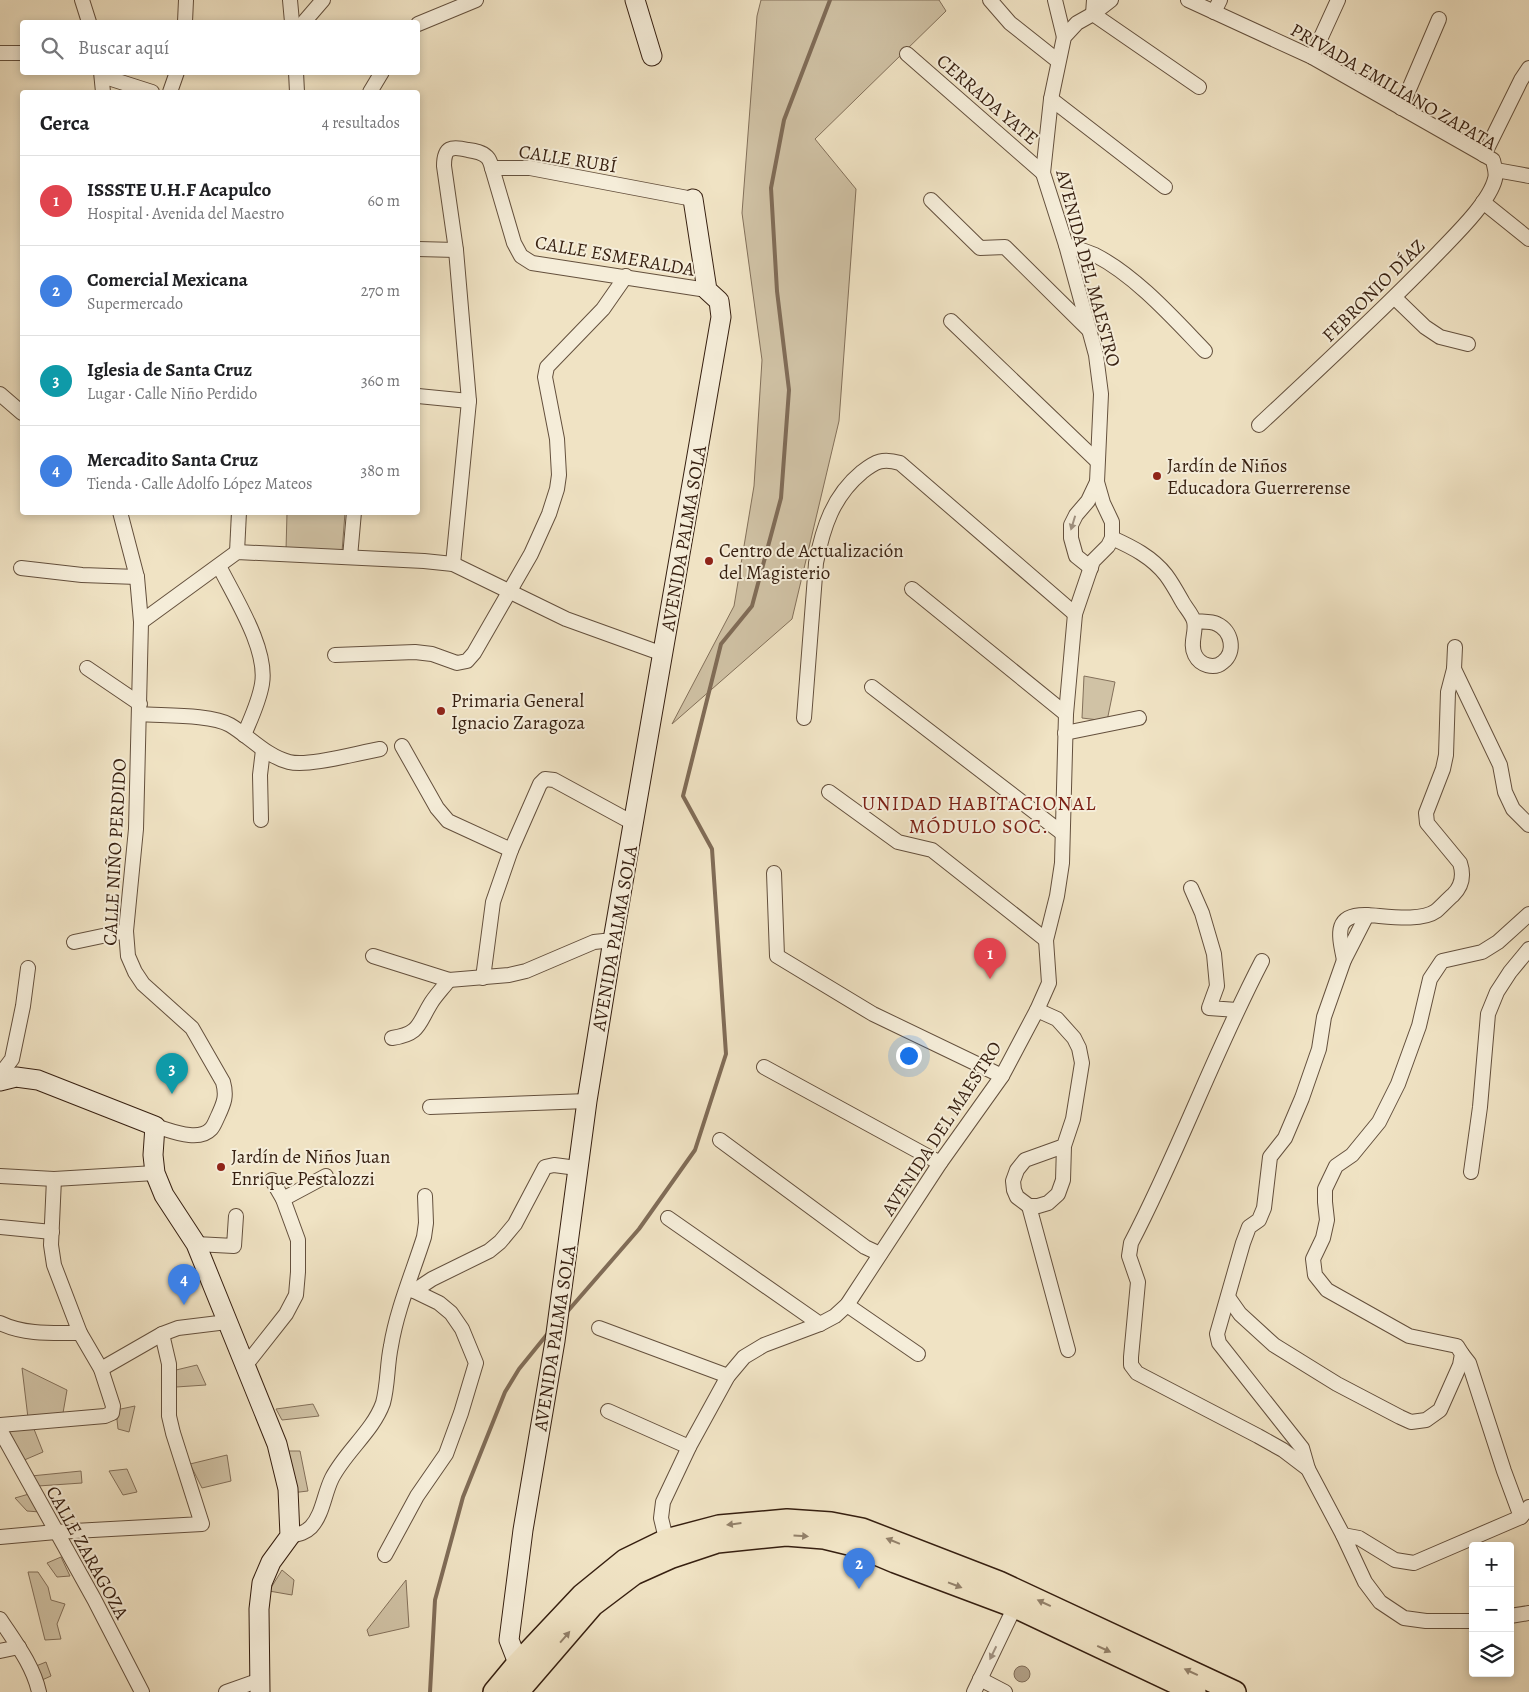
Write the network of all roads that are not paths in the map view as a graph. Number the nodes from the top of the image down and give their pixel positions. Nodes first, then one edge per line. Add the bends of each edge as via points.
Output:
1 (82, 0) edge
2 (186, 0) edge
3 (290, 0) edge
4 (323, 0) edge
5 (476, 0) edge
6 (635, 0) edge
7 (990, 0) edge
8 (1055, 0) edge
9 (1094, 0) edge
10 (1111, 0) edge
11 (1188, 0) edge
12 (1338, 0) edge
13 (1217, 6) edge
14 (1093, 14) junction
15 (1439, 19) dead end
16 (88, 20) edge
17 (185, 20) edge
18 (292, 20) edge
19 (306, 20) edge
20 (420, 23) edge
21 (1064, 37) junction
22 (0, 53) edge
23 (20, 53) edge
24 (908, 54) dead end
25 (652, 56) dead end
26 (1312, 57) junction
27 (1058, 61) junction
28 (1529, 68) edge
29 (101, 75) edge
30 (104, 75) edge
31 (176, 75) edge
32 (296, 75) edge
33 (380, 75) edge
34 (1199, 87) dead end
35 (103, 90) edge
36 (146, 90) edge
37 (171, 90) edge
38 (296, 90) edge
39 (371, 90) edge
40 (1051, 99) junction
41 (1401, 108) junction
42 (1484, 155) junction
43 (492, 168) junction
44 (1496, 170) junction
45 (1043, 173) junction
46 (1529, 176) edge
47 (1165, 187) dead end
48 (693, 199) joint
49 (931, 200) dead end
50 (1483, 202) junction
51 (1529, 239) edge
52 (1066, 245) junction
53 (420, 249) edge
54 (456, 250) junction
55 (626, 276) junction
56 (706, 290) junction
57 (1394, 298) junction
58 (951, 321) dead end
59 (1090, 330) junction
60 (1468, 344) dead end
61 (1205, 351) dead end
62 (0, 394) edge
63 (420, 396) edge
64 (469, 400) junction
65 (20, 411) edge
66 (1259, 425) dead end
67 (1098, 461) junction
68 (1098, 482) junction
69 (121, 515) edge
70 (239, 515) edge
71 (354, 515) edge
72 (1112, 538) junction
73 (237, 552) junction
74 (350, 557) junction
75 (453, 564) junction
76 (219, 566) junction
77 (21, 568) dead end
78 (1091, 568) junction
79 (137, 577) junction
80 (912, 589) dead end
81 (510, 592) junction
82 (1075, 614) junction
83 (1194, 621) dead end
84 (141, 622) junction
85 (1455, 647) dead end
86 (663, 654) junction
87 (335, 655) dead end
88 (86, 668) dead end
89 (1454, 669) junction
90 (872, 687) dead end
91 (139, 709) junction
92 (1066, 714) junction
93 (804, 718) dead end
94 (1139, 718) dead end
95 (1065, 733) junction
96 (244, 735) junction
97 (402, 746) dead end
98 (380, 749) dead end
99 (263, 750) junction
100 (829, 792) dead end
101 (261, 820) dead end
102 (633, 823) junction
103 (1529, 825) edge
104 (1062, 833) junction
105 (511, 850) junction
106 (774, 873) dead end
107 (1190, 888) dead end
108 (1529, 914) edge
109 (126, 931) junction
110 (613, 940) junction
111 (1046, 940) junction
112 (74, 942) dead end
113 (1529, 949) edge
114 (374, 956) dead end
115 (1262, 961) dead end
116 (28, 968) dead end
117 (483, 978) junction
118 (449, 980) junction
119 (1037, 1010) junction
120 (1237, 1010) junction
121 (392, 1038) dead end
122 (764, 1067) dead end
123 (0, 1075) edge
124 (1002, 1076) junction
125 (0, 1081) edge
126 (587, 1101) junction
127 (430, 1107) dead end
128 (155, 1126) junction
129 (720, 1140) dead end
130 (1064, 1146) junction
131 (940, 1164) junction
132 (577, 1168) junction
133 (1471, 1172) dead end
134 (155, 1173) junction
135 (0, 1176) edge
136 (326, 1176) dead end
137 (54, 1179) junction
138 (272, 1180) dead end
139 (425, 1196) dead end
140 (284, 1199) junction
141 (1029, 1206) junction
142 (236, 1216) dead end
143 (668, 1218) dead end
144 (0, 1226) edge
145 (52, 1232) junction
146 (196, 1244) junction
147 (880, 1254) junction
148 (411, 1289) junction
149 (1228, 1297) junction
150 (847, 1305) junction
151 (227, 1322) junction
152 (0, 1323) edge
153 (820, 1324) junction
154 (599, 1328) dead end
155 (80, 1334) junction
156 (162, 1334) junction
157 (1068, 1350) dead end
158 (918, 1354) dead end
159 (1462, 1354) junction
160 (245, 1366) junction
161 (101, 1369) junction
162 (728, 1376) junction
163 (608, 1411) dead end
164 (0, 1426) edge
165 (0, 1430) edge
166 (689, 1447) junction
167 (1308, 1469) junction
168 (1525, 1512) edge
169 (56, 1532) junction
170 (1343, 1535) junction
171 (290, 1536) junction
172 (0, 1537) edge
173 (669, 1549) junction
174 (385, 1555) dead end
175 (1018, 1600) junction
176 (1529, 1613) edge
177 (1514, 1615) edge
178 (0, 1619) edge
179 (1469, 1621) edge
180 (19, 1647) junction
181 (0, 1650) edge
182 (526, 1668) junction
183 (980, 1679) junction
184 (260, 1686) edge
185 (496, 1691) edge
186 (39, 1692) edge
187 (142, 1692) edge
188 (226, 1692) edge
189 (518, 1692) edge
190 (974, 1692) edge
191 (1005, 1692) edge
192 (1195, 1692) edge
193 (1235, 1692) edge

1 - 16 street
2 - 17 street
3 - 18 street
4 - 19 street
5 - 20 street
6 - 25 street
7 - 27 street via 1010,23
8 - 21 street
9 - 14 street
10 - 14 street
11 - 13 street, PRIVADA EMILIANO ZAPATA
12 - 26 street
13 - 26 street, PRIVADA EMILIANO ZAPATA
14 - 21 street via 1077,23
14 - 34 street
15 - 41 street
21 - 27 street, AVENIDA DEL MAESTRO
22 - 23 street
24 - 45 street, CERRADA YATE
26 - 41 street, PRIVADA EMILIANO ZAPATA
27 - 40 street, AVENIDA DEL MAESTRO
28 - 42 street
29 - 35 street
30 - 36 street
31 - 37 street
32 - 38 street
33 - 39 street
40 - 45 street, AVENIDA DEL MAESTRO
40 - 47 street
41 - 42 street, PRIVADA EMILIANO ZAPATA
42 - 44 street, PRIVADA EMILIANO ZAPATA via 1493,160
43 - 48 street, CALLE RUBÍ via 530,168
43 - 54 street, CALLE RUBÍ via 489,158 481,153 459,148 446,152 444,166
43 - 55 street, CALLE ESMERALDA via 514,244 521,256 532,262
44 - 46 street
44 - 50 street, FEBRONIO DÍAZ
45 - 52 street, AVENIDA DEL MAESTRO
48 - 56 street, AVENIDA PALMA SOLA
49 - 59 street via 980,248 1005,247
50 - 51 street
50 - 57 street, FEBRONIO DÍAZ
52 - 59 street, AVENIDA DEL MAESTRO
52 - 61 street via 1094,255 1117,269 1162,306
53 - 54 street
54 - 64 street
55 - 56 street, CALLE ESMERALDA
55 - 81 street via 603,309 547,367 545,377 557,440 557,489 546,522
56 - 86 street, AVENIDA PALMA SOLA via 719,301 721,317
57 - 60 street via 1440,337
57 - 66 street, FEBRONIO DÍAZ
58 - 67 street
59 - 67 street, AVENIDA DEL MAESTRO via 1101,394
62 - 65 street
63 - 64 street
64 - 75 street
67 - 68 street, AVENIDA DEL MAESTRO
68 - 72 street, AVENIDA DEL MAESTRO via 1112,522
68 -> 78 street, AVENIDA DEL MAESTRO via 1071,525 1076,556
69 - 79 street, CALLE NIÑO PERDIDO
70 - 73 street
71 - 74 street
72 - 78 street, AVENIDA DEL MAESTRO
72 - 83 street via 1152,560 1166,575
73 - 74 street
73 - 76 street
74 - 75 street
75 - 81 street
76 - 84 street
76 - 96 street via 258,644 262,663 262,683
77 - 79 street
78 - 82 street, AVENIDA DEL MAESTRO
79 - 84 street, CALLE NIÑO PERDIDO
80 - 92 street
81 - 86 street via 566,619
81 - 87 street via 466,661 457,662 415,652
82 - 92 street, AVENIDA DEL MAESTRO
82 - 93 street via 900,463 878,461 848,483 832,509 821,539 816,562
84 - 91 street, CALLE NIÑO PERDIDO
85 - 89 street
86 - 102 street, AVENIDA PALMA SOLA
88 - 91 street
89 - 103 street via 1500,765 1505,792 1514,809
89 - 149 street via 1448,692 1444,769 1426,813 1428,823 1460,863 1460,888 1435,912 1423,916 1355,915 1346,918 1339,933 1344,960 1324,1017 1318,1049 1285,1138 1270,1157 1264,1208 1259,1220 1249,1228
90 - 104 street
91 - 96 street via 210,719 229,724
91 - 109 street, CALLE NIÑO PERDIDO via 136,829
92 - 95 street, AVENIDA DEL MAESTRO
94 - 95 street
95 - 104 street, AVENIDA DEL MAESTRO
96 - 99 street
97 - 105 street via 448,821
98 - 99 street via 304,764 288,762
99 - 101 street
100 - 111 street via 898,842 932,850
102 - 105 street via 554,780 545,779
102 - 110 street, AVENIDA PALMA SOLA
104 - 111 street, AVENIDA DEL MAESTRO via 1062,863
105 - 117 street via 492,904
106 - 124 street via 777,956 873,1014
107 - 120 street via 1202,913 1214,954 1217,986 1209,1008
108 - 159 street via 1482,952 1442,961 1430,979 1419,1026 1398,1084 1379,1122 1352,1154 1336,1166 1325,1188 1327,1220 1313,1259 1315,1275 1327,1290 1409,1336 1457,1346
109 - 112 street
109 - 128 street, CALLE NIÑO PERDIDO via 128,956 135,972 143,984 192,1028 226,1092 225,1102 212,1128 205,1134 187,1135
110 - 117 street via 594,942 526,971
110 - 126 street, AVENIDA PALMA SOLA
111 - 119 street, AVENIDA DEL MAESTRO via 1049,983
113 - 133 street via 1497,992 1488,1014
114 - 118 street
115 - 120 street
116 - 123 street via 12,1059
117 - 118 street
118 - 121 street via 414,1032
119 - 124 street, AVENIDA DEL MAESTRO
119 - 130 street via 1057,1019 1074,1038 1082,1063 1073,1119
120 - 167 street via 1174,1155 1131,1243 1129,1256 1138,1282 1131,1365 1137,1373 1283,1450
122 - 131 street
124 - 131 street, AVENIDA DEL MAESTRO
125 - 128 street via 16,1077 38,1080
126 - 127 street
126 - 132 street, AVENIDA PALMA SOLA
128 - 134 street
129 - 147 street via 865,1247
130 - 141 street via 1063,1180 1058,1194 1048,1203
130 - 141 street via 1025,1160 1017,1170 1014,1190 1017,1197
131 - 147 street, AVENIDA DEL MAESTRO
132 - 148 street via 554,1165 545,1168 515,1224 500,1242
132 - 182 street, AVENIDA PALMA SOLA via 555,1341 523,1530 509,1640
134 - 137 street
134 - 146 street via 164,1194
135 - 137 street
136 - 140 street
137 - 145 street
138 - 140 street
139 - 148 street via 424,1237
140 - 160 street via 298,1240 296,1296 286,1314
141 - 157 street
142 - 146 street via 234,1246
143 - 153 street
144 - 145 street
145 - 155 street via 54,1265
146 - 151 street
147 - 150 street, AVENIDA DEL MAESTRO
148 - 171 street via 391,1345 383,1401 376,1418 341,1462 311,1527 302,1534
148 - 174 street via 451,1313 462,1329 476,1363 446,1454 417,1496
149 - 159 street via 1240,1314 1274,1345 1337,1384 1411,1422 1426,1420 1440,1410
149 - 167 street via 1217,1334 1219,1343 1302,1448
150 - 153 street, AVENIDA DEL MAESTRO
150 - 158 street
151 - 156 street via 178,1328
151 - 160 street
152 - 155 street via 12,1329 40,1333
153 - 162 street, AVENIDA DEL MAESTRO via 764,1345 744,1357
154 - 162 street
155 - 161 street
156 - 161 street
156 - 169 street via 169,1364 169,1416 202,1524
159 - 168 street via 1469,1364 1504,1471
160 - 171 street via 277,1444 288,1489
161 - 164 street via 113,1406 112,1413
162 - 166 street, AVENIDA DEL MAESTRO
163 - 166 street
165 - 169 street, CALLE ZARAGOZA
166 - 173 street, AVENIDA DEL MAESTRO via 663,1502 661,1518
167 - 170 street
168 - 170 street via 1414,1564 1394,1560 1359,1538
169 - 172 street
169 - 187 street, CALLE ZARAGOZA
170 - 179 street via 1366,1582 1380,1602 1404,1618
171 - 184 street via 271,1562 262,1583
173 - 175 main road via 719,1526 787,1520 831,1523 862,1529 999,1582
173 - 182 main road via 593,1605
175 -> 183 street
175 -> 192 main road
193 -> 175 main road
176 - 177 street
178 - 180 street
180 - 181 street
180 - 186 street
182 - 185 main road
182 - 189 main road
183 - 190 street
183 - 191 street
184 - 188 street

